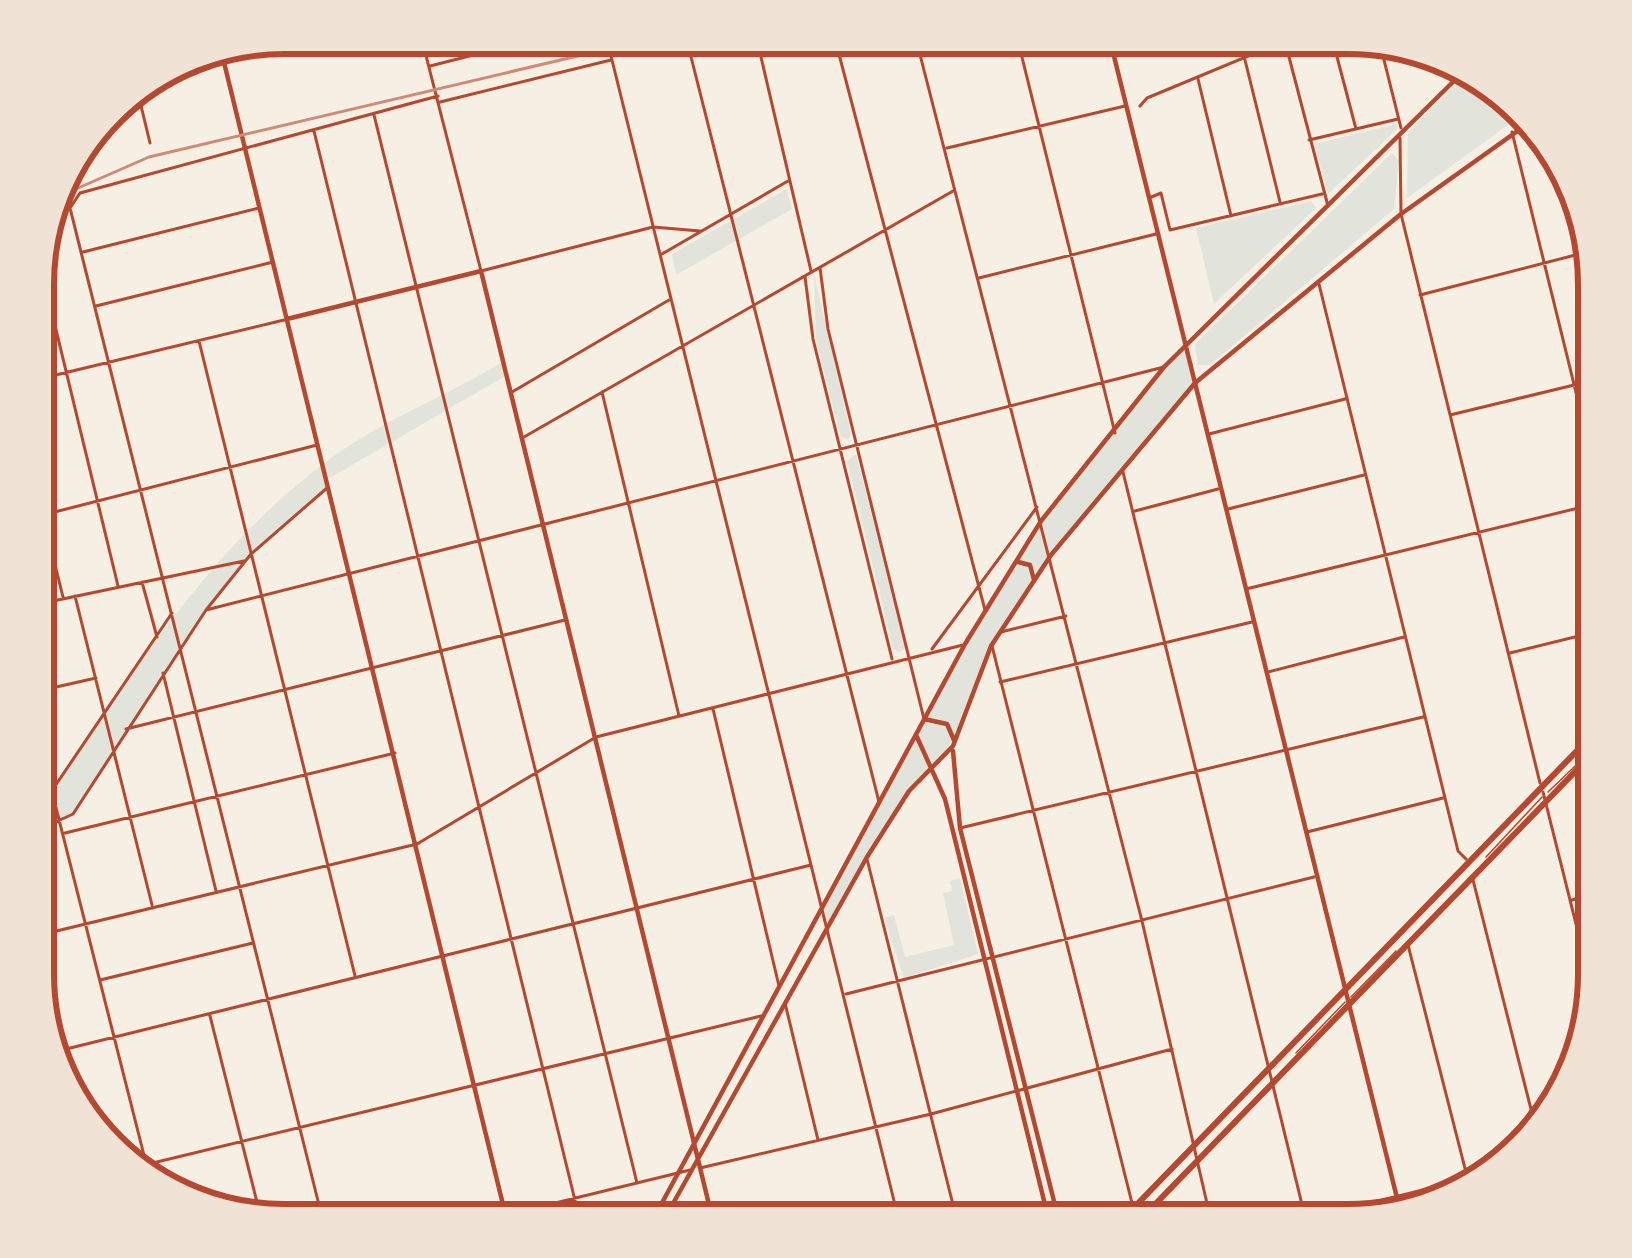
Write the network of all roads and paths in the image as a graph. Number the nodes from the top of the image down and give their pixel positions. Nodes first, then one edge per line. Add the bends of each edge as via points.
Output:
1 (426, 54) edge
2 (474, 54) edge
3 (611, 54) edge
4 (690, 54) edge
5 (760, 54) edge
6 (839, 54) edge
7 (920, 54) edge
8 (1021, 54) edge
9 (1113, 54) edge
10 (1243, 54) edge
11 (1252, 54) edge
12 (1288, 54) edge
13 (1336, 54) edge
14 (1384, 57) edge
15 (1244, 58) junction
16 (612, 59) junction
17 (223, 62) edge
18 (429, 66) junction
19 (1197, 77) junction
20 (1455, 81) edge
21 (439, 99) junction
22 (141, 104) edge
23 (1126, 106) junction
24 (1140, 106) dead end
25 (374, 113) junction
26 (1400, 119) junction
27 (1039, 127) junction
28 (313, 129) junction
29 (1356, 129) junction
30 (1518, 129) edge
31 (1512, 132) junction
32 (1400, 137) junction
33 (1309, 140) junction
34 (150, 142) dead end
35 (244, 147) junction
36 (945, 148) junction
37 (791, 179) junction
38 (956, 189) junction
39 (1322, 194) junction
40 (1149, 198) junction
41 (1280, 204) junction
42 (1328, 206) junction
43 (259, 208) junction
44 (730, 214) junction
45 (1400, 214) junction
46 (1231, 216) junction
47 (653, 227) junction
48 (884, 230) junction
49 (700, 231) junction
50 (1158, 234) junction
51 (81, 253) junction
52 (660, 255) junction
53 (1071, 255) junction
54 (1576, 255) edge
55 (273, 262) junction
56 (1544, 263) junction
57 (820, 266) junction
58 (481, 271) junction
59 (811, 271) junction
60 (805, 275) junction
61 (978, 279) junction
62 (1318, 284) junction
63 (416, 287) junction
64 (1420, 295) junction
65 (671, 299) junction
66 (356, 302) junction
67 (753, 304) junction
68 (94, 307) junction
69 (287, 320) junction
70 (54, 321) edge
71 (199, 341) junction
72 (682, 344) junction
73 (1185, 344) junction
74 (108, 362) junction
75 (1164, 367) junction
76 (66, 373) junction
77 (54, 376) edge
78 (1102, 382) junction
79 (1195, 383) junction
80 (1578, 384) edge
81 (1574, 385) junction
82 (601, 391) junction
83 (511, 392) junction
84 (1347, 399) junction
85 (1578, 401) edge
86 (1011, 405) junction
87 (1450, 415) junction
88 (935, 424) junction
89 (1115, 433) junction
90 (1208, 434) junction
91 (522, 438) junction
92 (857, 443) junction
93 (319, 445) junction
94 (840, 447) junction
95 (792, 459) junction
96 (230, 467) junction
97 (1123, 472) junction
98 (1366, 475) junction
99 (715, 479) junction
100 (329, 486) junction
101 (1221, 489) junction
102 (142, 490) junction
103 (98, 501) junction
104 (627, 501) junction
105 (1038, 506) junction
106 (1578, 508) edge
107 (1226, 510) junction
108 (54, 512) edge
109 (1133, 512) junction
110 (1042, 521) junction
111 (543, 522) junction
112 (1479, 533) junction
113 (478, 539) junction
114 (251, 554) junction
115 (417, 555) junction
116 (1051, 555) junction
117 (1386, 556) junction
118 (54, 560) edge
119 (245, 561) junction
120 (1018, 562) junction
121 (352, 572) junction
122 (164, 576) junction
123 (142, 580) junction
124 (1034, 580) junction
125 (118, 586) junction
126 (977, 588) junction
127 (1246, 590) junction
128 (75, 596) junction
129 (262, 596) junction
130 (64, 598) junction
131 (54, 600) edge
132 (206, 610) junction
133 (173, 611) junction
134 (985, 612) junction
135 (1066, 616) junction
136 (567, 620) junction
137 (1254, 622) junction
138 (999, 633) junction
139 (501, 636) junction
140 (1406, 636) junction
141 (157, 637) junction
142 (1578, 637) edge
143 (1166, 643) junction
144 (181, 644) junction
145 (965, 644) junction
146 (991, 646) junction
147 (439, 652) junction
148 (929, 653) junction
149 (1508, 654) junction
150 (910, 658) junction
151 (893, 662) junction
152 (1078, 663) junction
153 (375, 668) junction
154 (163, 671) junction
155 (1266, 673) junction
156 (846, 674) junction
157 (98, 677) junction
158 (1000, 682) junction
159 (54, 687) edge
160 (285, 690) junction
161 (770, 693) junction
162 (712, 707) junction
163 (198, 711) junction
164 (107, 712) junction
165 (679, 716) junction
166 (1425, 716) junction
167 (174, 717) junction
168 (924, 719) junction
169 (126, 729) junction
170 (918, 731) junction
171 (596, 736) junction
172 (953, 746) junction
173 (1578, 748) edge
174 (113, 750) junction
175 (1285, 750) junction
176 (395, 753) junction
177 (921, 754) junction
178 (944, 758) junction
179 (1578, 763) edge
180 (1578, 766) edge
181 (930, 770) junction
182 (1198, 771) junction
183 (537, 772) junction
184 (305, 774) junction
185 (1541, 786) junction
186 (54, 789) edge
187 (1110, 792) junction
188 (218, 795) junction
189 (1444, 797) junction
190 (1544, 799) junction
191 (54, 801) edge
192 (194, 802) junction
193 (879, 804) junction
194 (477, 807) junction
195 (1033, 812) junction
196 (130, 817) junction
197 (58, 819) junction
198 (54, 823) edge
199 (956, 829) junction
200 (1305, 832) junction
201 (64, 834) junction
202 (417, 844) junction
203 (1488, 850) junction
204 (867, 857) junction
205 (1470, 857) junction
206 (328, 865) junction
207 (811, 865) junction
208 (1483, 866) junction
209 (1316, 877) junction
210 (1473, 878) junction
211 (755, 879) junction
212 (241, 886) junction
213 (216, 892) junction
214 (1229, 898) junction
215 (1578, 898) edge
216 (1570, 900) junction
217 (152, 907) junction
218 (637, 908) junction
219 (822, 910) junction
220 (1142, 921) junction
221 (86, 923) junction
222 (573, 924) junction
223 (827, 928) junction
224 (54, 931) edge
225 (1400, 931) junction
226 (1578, 933) edge
227 (509, 940) junction
228 (1066, 940) junction
229 (254, 943) junction
230 (1408, 944) junction
231 (1395, 952) junction
232 (444, 956) junction
233 (989, 960) junction
234 (356, 978) junction
235 (100, 980) junction
236 (899, 982) junction
237 (780, 988) junction
238 (1343, 989) junction
239 (843, 995) junction
240 (268, 999) junction
241 (784, 1001) junction
242 (1347, 1004) junction
243 (210, 1014) junction
244 (763, 1016) junction
245 (114, 1038) junction
246 (669, 1038) junction
247 (1174, 1048) junction
248 (66, 1049) edge
249 (1298, 1049) junction
250 (1283, 1050) junction
251 (606, 1054) junction
252 (1294, 1062) junction
253 (1268, 1066) junction
254 (1098, 1068) junction
255 (543, 1069) junction
256 (476, 1085) junction
257 (1272, 1085) junction
258 (1024, 1087) junction
259 (1016, 1090) junction
260 (1532, 1112) edge
261 (931, 1114) junction
262 (301, 1127) junction
263 (874, 1127) junction
264 (242, 1141) junction
265 (818, 1141) junction
266 (1198, 1142) junction
267 (694, 1144) junction
268 (145, 1157) edge
269 (697, 1157) junction
270 (1197, 1162) junction
271 (153, 1163) edge
272 (700, 1168) junction
273 (691, 1170) junction
274 (1466, 1171) edge
275 (679, 1173) junction
276 (637, 1183) junction
277 (1430, 1188) edge
278 (1397, 1196) junction
279 (574, 1198) junction
280 (257, 1202) edge
281 (1375, 1202) edge
282 (319, 1204) edge
283 (503, 1204) edge
284 (550, 1204) edge
285 (575, 1204) edge
286 (662, 1204) edge
287 (672, 1204) edge
288 (709, 1204) edge
289 (894, 1204) edge
290 (953, 1204) edge
291 (1045, 1204) edge
292 (1055, 1204) edge
293 (1132, 1204) edge
294 (1138, 1204) edge
295 (1156, 1204) edge
296 (1207, 1204) edge
297 (1302, 1204) edge

1 - 18 street
2 - 18 street
3 - 16 street
4 - 44 street
5 - 37 street
6 - 48 street
7 - 36 street
8 - 27 street
9 - 23 main road
10 - 15 lane
11 - 15 street
12 - 33 street
13 - 29 street
14 - 26 street
15 - 19 street
15 - 41 street
16 - 21 street
16 - 47 street
17 - 35 main road
18 - 21 street
19 - 24 street
19 - 46 street
20 - 32 main road
21 - 25 street
21 - 58 street
22 - 34 street
23 - 27 street
23 - 40 main road
25 - 28 street
25 - 63 street
26 - 29 street
26 - 32 street
27 - 36 street
27 - 53 street
28 - 35 street
28 - 66 street
29 - 33 street
30 - 31 main road
31 - 45 main road
31 - 56 street
32 - 42 main road
32 - 45 street
33 - 39 street
35 - 43 main road
35 - 51 street via 80,193 71,201
36 - 38 street
37 - 44 street
37 - 59 street
38 - 48 street
38 - 61 street
39 - 41 street
39 - 42 street
40 - 46 street via 1161,193 1170,230
40 - 50 main road
41 - 46 street
42 - 73 main road
43 - 51 street
43 - 55 main road
44 - 49 street
44 - 67 street
45 - 62 main road
45 - 64 street
47 - 49 street
47 - 52 street
47 - 58 street
48 - 57 street
48 - 88 street
49 - 52 street
50 - 53 street
50 - 73 main road
51 - 68 street
52 - 65 street
53 - 61 street
53 - 78 street
54 - 56 street
55 - 68 street
55 - 69 main road
56 - 64 street
56 - 81 street
57 - 59 street
57 - 92 street
58 - 63 main road
58 - 83 main road
59 - 60 street
60 - 67 street
60 - 94 street
61 - 86 street
62 - 79 main road
62 - 84 street
63 - 66 main road
63 - 113 street
64 - 87 street
65 - 72 street
65 - 83 street
66 - 69 main road
66 - 115 street
67 - 72 street
67 - 95 street
68 - 74 street
69 - 71 street
69 - 93 main road
70 - 76 street
71 - 74 street
71 - 96 street
72 - 82 street
72 - 99 street
73 - 75 main road
73 - 79 main road
74 - 76 street
74 - 102 street
75 - 78 street
75 - 89 main road
76 - 77 street
76 - 103 street
78 - 86 street
78 - 89 street
79 - 90 main road
79 - 97 main road
80 - 81 street
81 - 85 street
81 - 87 street
82 - 91 street
82 - 104 street
83 - 91 main road
84 - 90 street
84 - 98 street
86 - 88 street
86 - 105 street
87 - 112 street
88 - 92 street
88 - 126 street
89 - 110 main road
90 - 101 main road
91 - 111 main road
92 - 94 street
92 - 150 street
93 - 96 street
93 - 100 main road
94 - 95 street
94 - 151 street
95 - 99 street
95 - 156 street
96 - 102 street
96 - 114 street
97 - 109 street
97 - 116 main road
98 - 107 street
98 - 117 street
99 - 104 street
99 - 161 street
100 - 114 street
100 - 121 main road
101 - 107 main road
101 - 109 street
102 - 103 street
102 - 122 street
103 - 108 street
103 - 125 street
104 - 111 street
104 - 165 street
105 - 110 street
105 - 126 street
106 - 112 street
107 - 127 main road
109 - 143 street
110 - 116 street
110 - 120 main road
111 - 113 street
111 - 136 main road
112 - 117 street
112 - 149 street
113 - 115 street
113 - 139 street
114 - 119 street
114 - 129 street
115 - 121 street
115 - 147 street
116 - 124 main road
116 - 135 street
117 - 127 street
117 - 140 street
118 - 130 street
119 - 122 street
119 - 132 street
120 - 124 main road via 1030,565
120 - 134 main road
121 - 129 street
121 - 153 main road
122 - 123 street
122 - 133 street
123 - 125 street
123 - 141 street
124 - 138 main road
125 - 128 street
126 - 134 street
126 - 148 street
127 - 137 main road
128 - 130 street
128 - 157 street
129 - 132 street
129 - 160 street
130 - 131 street
132 - 144 street
133 - 141 street
133 - 144 street
134 - 145 main road
135 - 138 street
135 - 152 street
136 - 139 street
136 - 171 main road
137 - 143 street
137 - 155 main road
138 - 146 main road
139 - 147 street
139 - 183 street
140 - 155 street
140 - 166 street
141 - 164 street
142 - 149 street
143 - 152 street
143 - 182 street
144 - 154 street
144 - 163 street
145 - 148 street
145 - 168 main road
146 - 158 street
146 - 172 main road
147 - 153 street
147 - 194 street
148 - 150 street
149 - 185 street
150 - 151 street
150 - 168 street
151 - 156 street
152 - 158 street
152 - 187 street
153 - 160 street
153 - 176 main road
154 - 167 street
154 - 169 street
155 - 175 main road
156 - 161 street
156 - 193 street
157 - 159 street
157 - 164 street
158 - 195 street
160 - 163 street
160 - 184 street
161 - 162 street
161 - 207 street
162 - 165 street
162 - 211 street
163 - 167 street
163 - 188 street
164 - 174 street
164 - 186 street
165 - 171 street
166 - 175 street
166 - 189 street
167 - 169 street
167 - 192 street
168 - 170 main road
168 - 172 main road via 947,724
169 - 174 street
170 - 177 main road
170 - 193 main road
171 - 183 street
171 - 218 main road
172 - 178 main road
172 - 199 main road
173 - 185 main road
174 - 196 street
174 - 197 street via 73,814
175 - 182 street
175 - 200 main road
176 - 184 street
176 - 202 main road
177 - 178 main road
177 - 181 main road
178 - 181 main road
179 - 190 lane
180 - 190 main road
181 - 199 main road
181 - 204 main road
182 - 187 street
182 - 214 street
183 - 194 street
183 - 222 street
184 - 188 street
184 - 206 street
185 - 190 street
185 - 205 main road
187 - 195 street
187 - 220 street
188 - 192 street
188 - 212 street
189 - 200 street
189 - 205 street via 1458,851
190 - 203 lane
190 - 208 main road
190 - 216 street
191 - 197 street
192 - 196 street
192 - 213 street
193 - 219 main road
194 - 202 street
194 - 227 street
195 - 199 street
195 - 228 street
196 - 201 street
196 - 217 street
197 - 198 street
197 - 201 street
199 - 233 main road
200 - 209 main road
201 - 221 street
202 - 206 street
202 - 232 main road
203 - 205 lane
203 - 208 lane
204 - 223 main road
204 - 236 street
205 - 225 main road
206 - 212 street
206 - 234 street
207 - 211 street
207 - 219 street
208 - 210 main road
209 - 214 street
209 - 238 main road
210 - 230 main road
210 - 260 street
211 - 218 street
211 - 237 street
212 - 213 street
212 - 229 street
213 - 217 street
214 - 220 street
214 - 253 street
215 - 216 street
216 - 226 street
217 - 221 street
218 - 222 street
218 - 246 main road
219 - 223 street
219 - 237 main road
220 - 228 street
220 - 247 street
221 - 224 street
221 - 235 street
222 - 227 street
222 - 251 street
223 - 239 street
223 - 241 main road
225 - 231 lane
225 - 238 main road
227 - 232 street
227 - 255 street
228 - 233 street
228 - 254 street
229 - 235 street
229 - 240 street
230 - 231 lane
230 - 242 main road
230 - 274 street
231 - 242 lane
232 - 234 street
232 - 256 main road
233 - 236 street
233 - 258 main road
233 - 259 main road
234 - 240 street
235 - 245 street
236 - 239 street
236 - 261 street
237 - 244 main road
238 - 242 main road
238 - 250 main road
239 - 263 street
240 - 243 street
240 - 262 street
241 - 265 street
241 - 269 main road
242 - 249 lane
242 - 252 main road
242 - 278 main road
243 - 245 street
243 - 264 street
244 - 246 street
244 - 267 main road
245 - 248 street
245 - 268 street
246 - 251 street
246 - 267 main road
247 - 254 street
247 - 266 street
249 - 250 lane
249 - 252 lane
250 - 253 main road
251 - 255 street
251 - 276 street
252 - 257 main road
253 - 257 street
253 - 266 main road
254 - 258 street
254 - 293 street
255 - 256 street
255 - 279 street
256 - 262 street
256 - 283 main road
257 - 270 main road
257 - 297 street
258 - 259 street
258 - 292 main road
259 - 261 street
259 - 291 main road
261 - 263 street
261 - 290 street
262 - 264 street
262 - 282 street
263 - 265 street
263 - 289 street
264 - 271 street
264 - 280 street
265 - 272 street
266 - 270 street
266 - 294 main road
267 - 269 main road
267 - 275 main road
269 - 272 main road
269 - 273 main road
270 - 295 main road
270 - 296 street
272 - 273 street
272 - 288 main road
273 - 275 street
273 - 287 main road
275 - 276 street
275 - 286 main road
276 - 279 street
277 - 278 street
278 - 281 street
279 - 284 street
279 - 285 street

